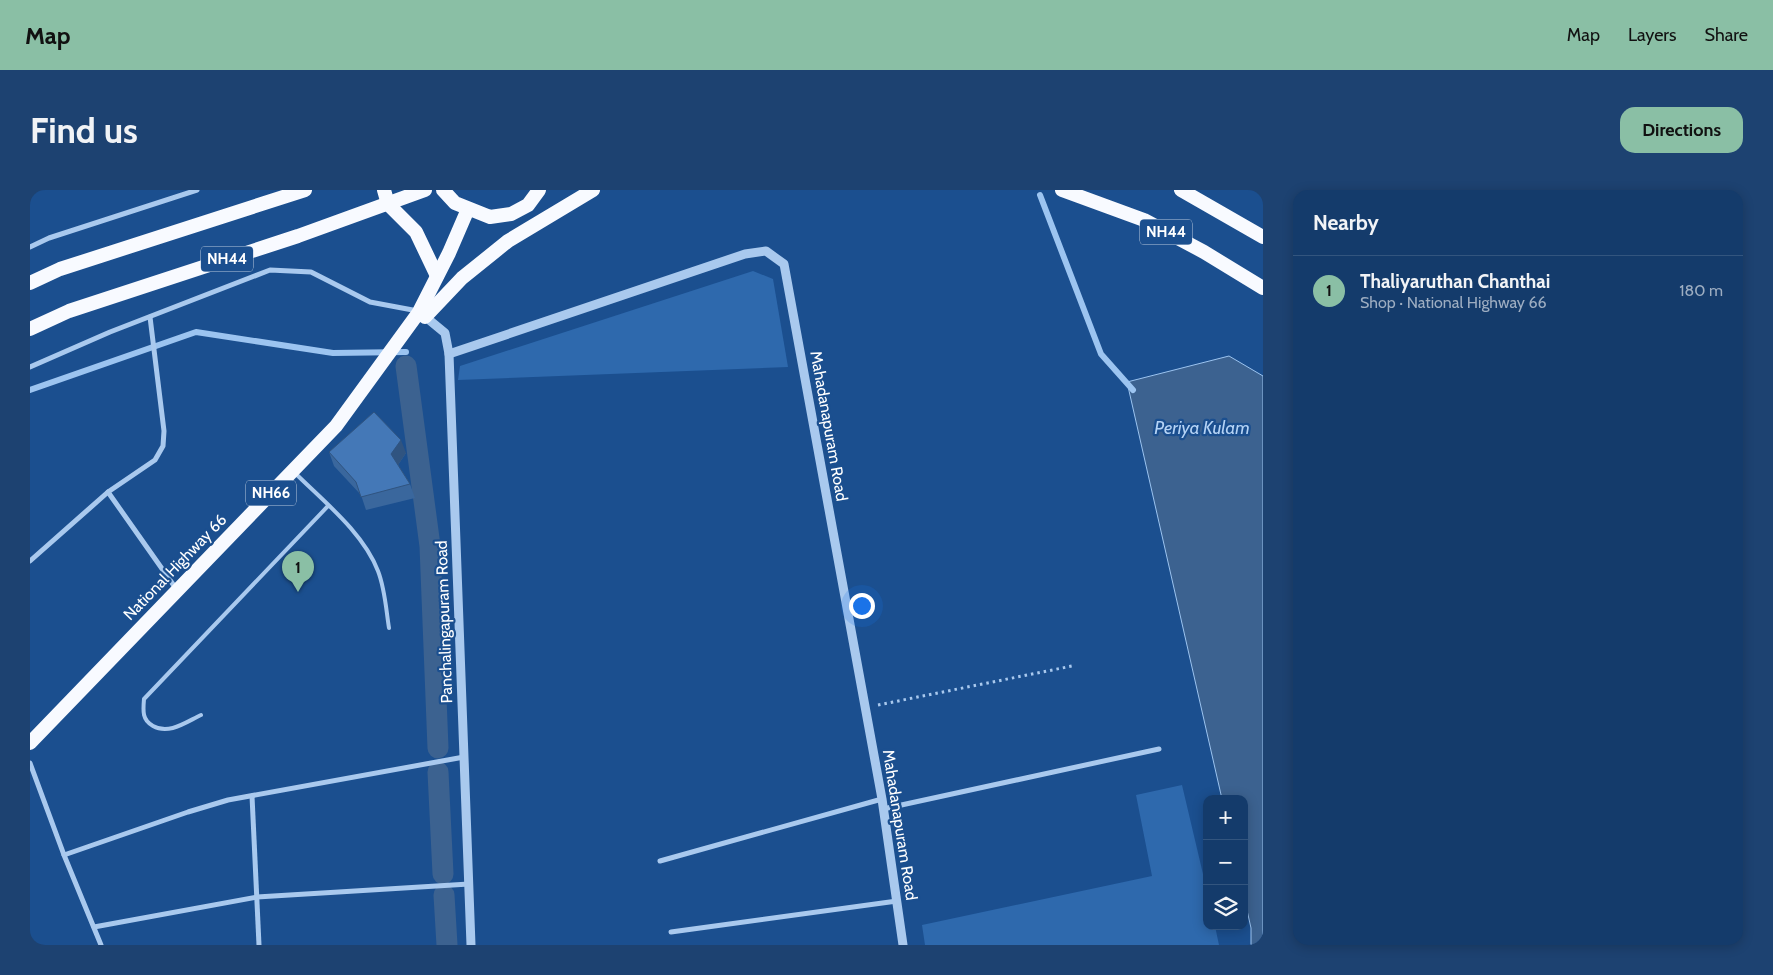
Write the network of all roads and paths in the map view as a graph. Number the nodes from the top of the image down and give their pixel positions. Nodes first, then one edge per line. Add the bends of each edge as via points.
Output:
1 (197, 190) edge
2 (305, 190) edge
3 (384, 190) edge
4 (425, 190) edge
5 (443, 190) edge
6 (540, 190) edge
7 (593, 190) edge
8 (1062, 190) edge
9 (1181, 190) edge
10 (388, 204) junction
11 (468, 209) junction
12 (1263, 237) edge
13 (30, 247) edge
14 (438, 276) junction
15 (30, 283) edge
16 (1263, 288) edge
17 (422, 314) junction
18 (150, 317) junction
19 (30, 329) edge
20 (449, 354) junction
21 (30, 367) edge
22 (293, 471) junction
23 (108, 492) junction
24 (328, 506) junction
25 (30, 561) edge
26 (177, 591) junction
27 (389, 628) dead end
28 (1072, 666) dead end
29 (865, 707) junction
30 (201, 715) dead end
31 (30, 743) edge
32 (1159, 749) dead end
33 (464, 757) junction
34 (30, 763) edge
35 (252, 796) junction
36 (882, 799) junction
37 (883, 809) junction
38 (64, 855) junction
39 (660, 861) dead end
40 (469, 884) junction
41 (257, 897) junction
42 (897, 902) junction
43 (94, 927) junction
44 (671, 932) dead end
45 (101, 945) edge
46 (259, 945) edge
47 (471, 945) edge
48 (903, 945) edge

1 - 13 street
2 - 15 highway, NH44 via 60,269
3 - 10 highway
4 - 10 highway, NH44
5 - 11 highway via 455,203
6 - 11 highway via 528,205 511,214 490,217
7 - 17 highway via 508,241
8 - 16 highway, NH44 via 1144,220
9 - 12 highway, NH44
10 - 14 highway via 416,232
10 - 19 highway, NH44 via 69,311
11 - 14 highway, National Highway 66 / NH66
14 - 17 highway, National Highway 66 / NH66
17 - 18 street via 370,302 310,272 270,270
17 - 20 street, Panchalingapuram Road via 446,333
17 - 22 highway, National Highway 66 / NH66 via 336,426
18 - 21 street
18 - 23 street via 164,431 162,446 155,460
20 - 29 street, Mahadanapuram Road via 745,254 766,251 784,264
20 - 33 street, Panchalingapuram Road
22 - 24 lane
22 - 26 highway, National Highway 66 / NH66
23 - 25 street
23 - 26 street
24 - 27 lane via 358,536 374,564 384,594
24 - 30 lane via 144,699 143,713 148,723 160,730 169,730
26 - 31 highway, National Highway 66 / NH66
28 - 29 path
29 - 36 street, Mahadanapuram Road
32 - 37 street
33 - 35 street
33 - 40 street, Panchalingapuram Road
34 - 38 street
35 - 38 street via 188,812
35 - 41 street
36 - 37 street, Mahadanapuram Road
36 - 39 street
37 - 42 street, Mahadanapuram Road
38 - 43 street
40 - 41 street
40 - 47 street, Panchalingapuram Road
41 - 43 street
41 - 46 street
42 - 44 street
42 - 48 street, Mahadanapuram Road
43 - 45 street

